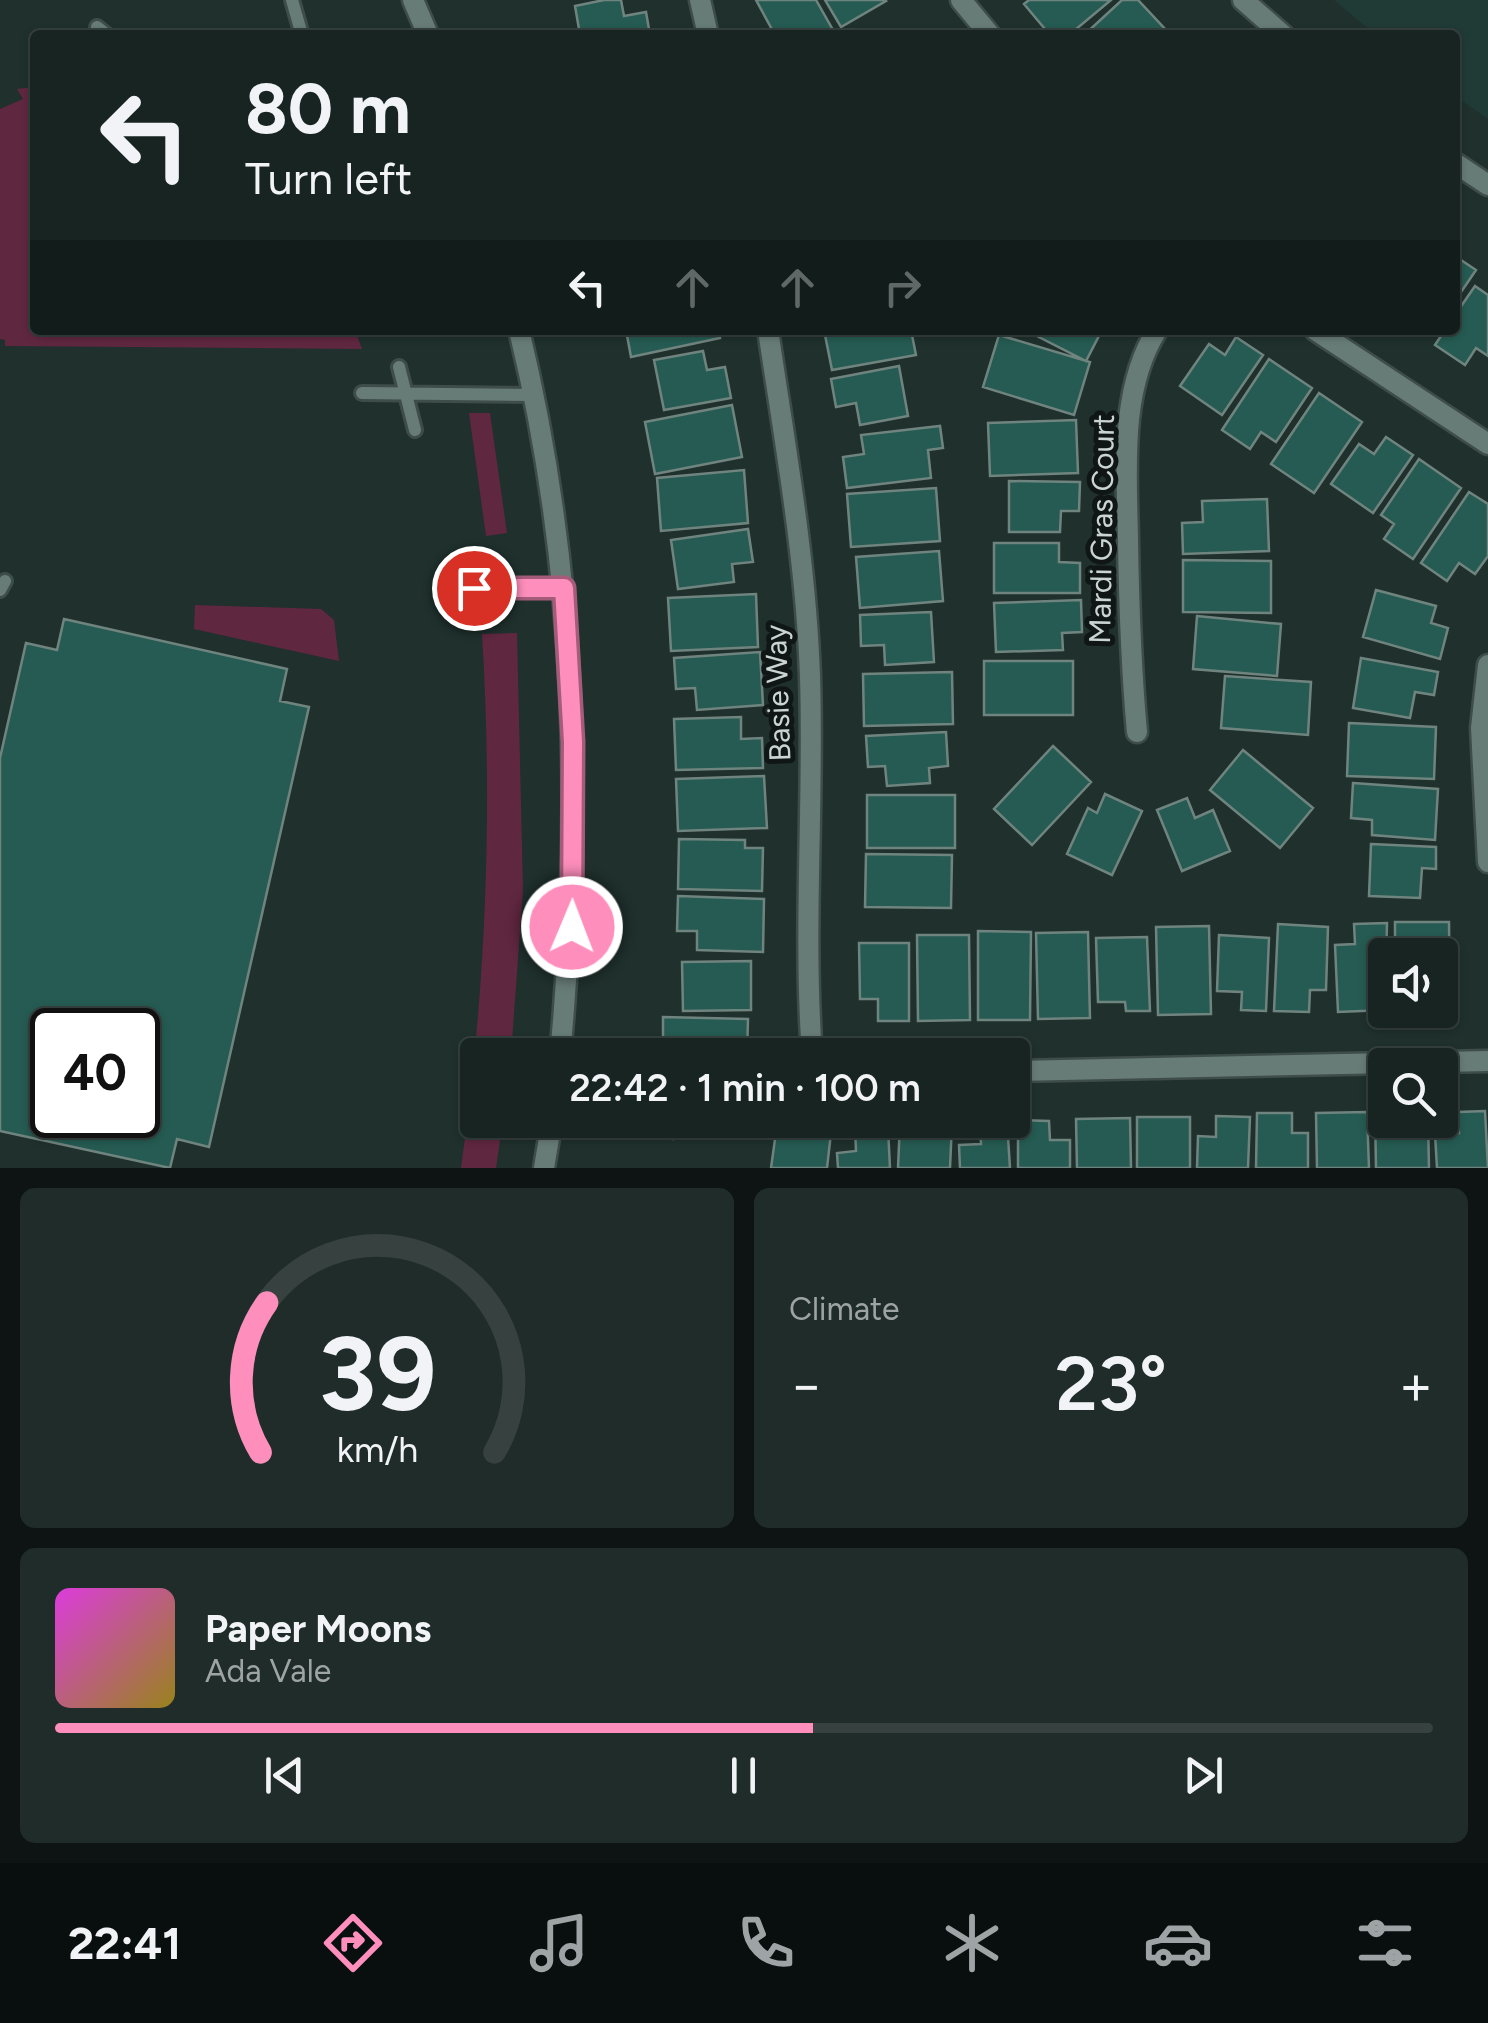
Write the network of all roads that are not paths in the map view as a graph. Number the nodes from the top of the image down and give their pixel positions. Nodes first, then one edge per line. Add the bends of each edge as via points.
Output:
1 (292, 0) edge
2 (414, 0) edge
3 (700, 0) edge
4 (961, 0) edge
5 (1244, 0) edge
6 (301, 30) edge
7 (426, 30) edge
8 (707, 30) edge
9 (986, 30) edge
10 (1277, 30) edge
11 (1460, 166) edge
12 (1488, 186) edge
13 (521, 335) edge
14 (769, 335) edge
15 (1154, 335) edge
16 (1323, 335) edge
17 (399, 367) dead end
18 (362, 393) dead end
19 (408, 394) junction
20 (534, 395) junction
21 (415, 430) dead end
22 (1488, 444) edge
23 (474, 588) dead end
24 (564, 588) junction
25 (1488, 665) edge
26 (1137, 732) dead end
27 (1488, 862) edge
28 (562, 1038) edge
29 (811, 1038) edge
30 (1488, 1061) edge
31 (1030, 1071) edge
32 (549, 1138) edge
33 (544, 1168) edge

1 - 6 lane
2 - 7 street
3 - 8 street
4 - 9 street
5 - 10 street
11 - 12 street
13 - 20 street
14 - 29 street, Basie Way via 810,672
15 - 26 street, Mardi Gras Court via 1138,374 1127,440
16 - 22 street
17 - 19 lane
18 - 19 lane
19 - 20 lane
19 - 21 lane
20 - 24 street
23 - 24 lane
24 - 28 street via 575,816
25 - 27 street via 1482,728
30 - 31 street
32 - 33 street

